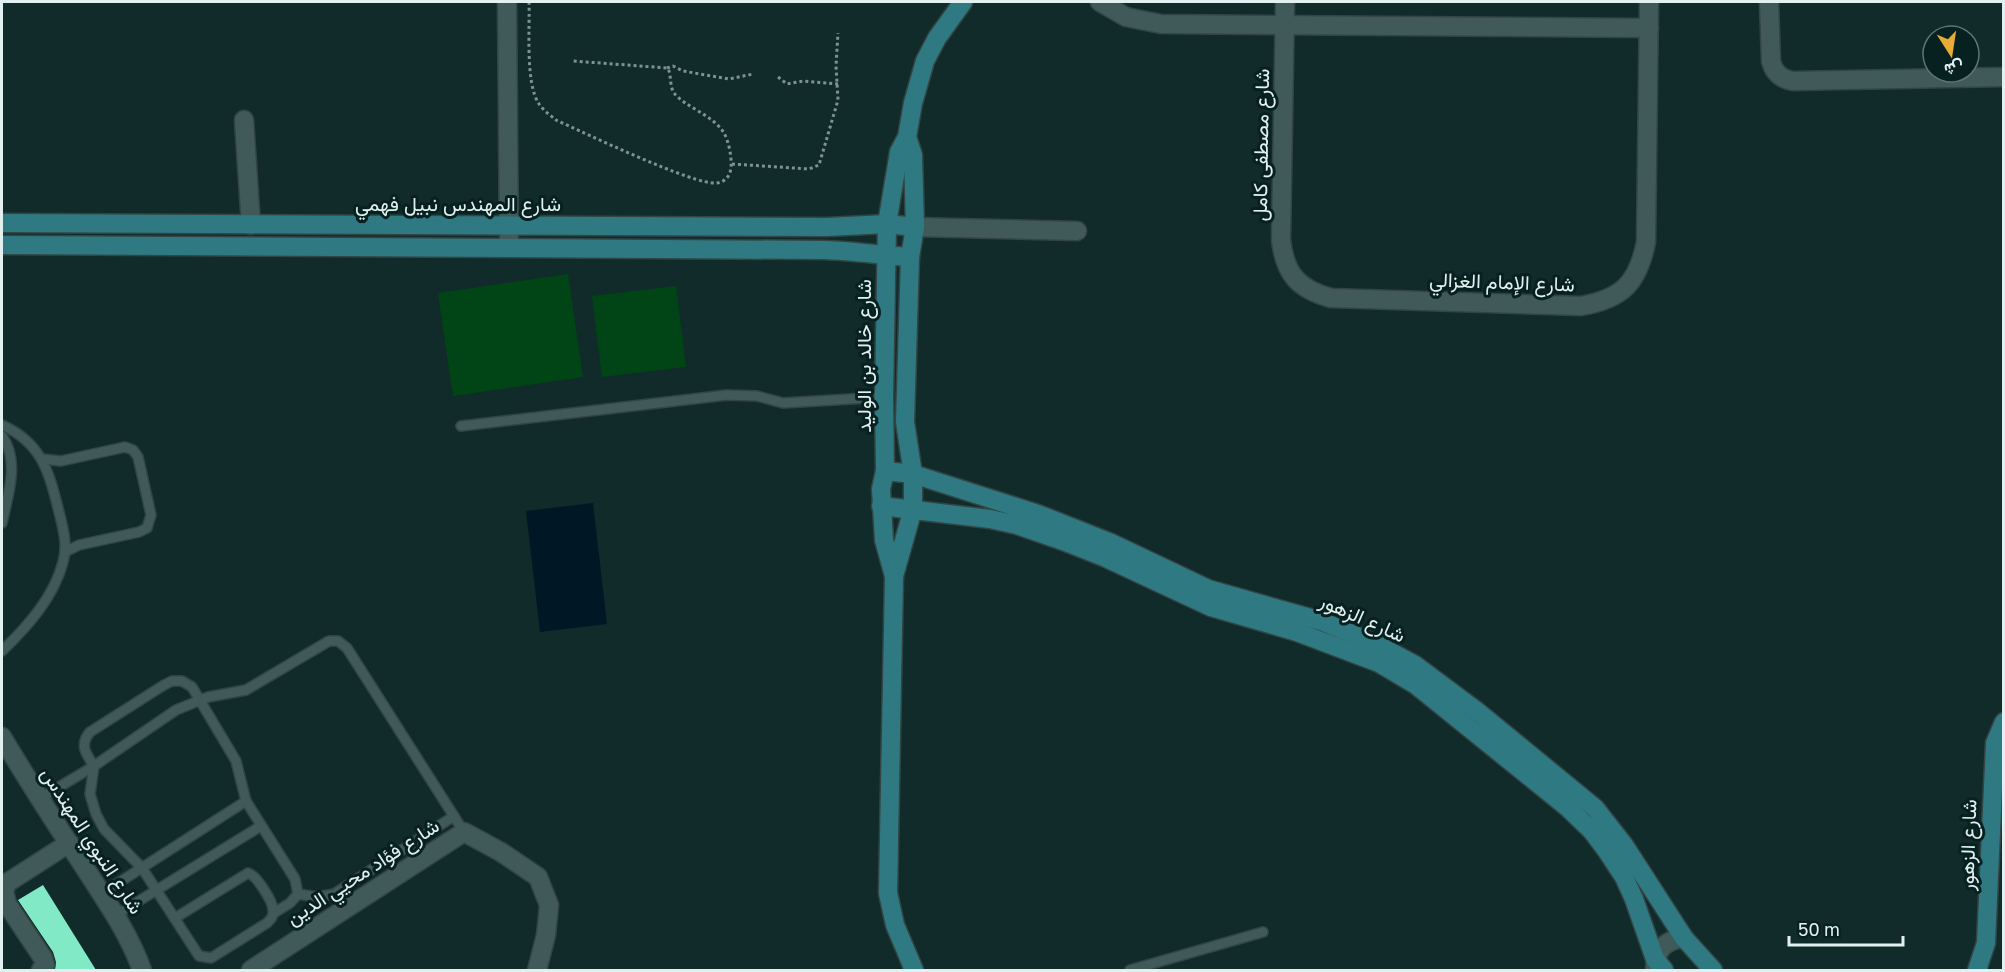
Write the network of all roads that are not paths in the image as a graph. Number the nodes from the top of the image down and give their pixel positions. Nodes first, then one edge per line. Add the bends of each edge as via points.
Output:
1 (507, 2) edge
2 (963, 2) edge
3 (1100, 2) edge
4 (1285, 2) edge
5 (1649, 2) edge
6 (1769, 2) edge
7 (1285, 26) junction
8 (1649, 28) junction
9 (2004, 77) edge
10 (243, 120) dead end
11 (907, 137) junction
12 (2, 223) edge
13 (887, 224) junction
14 (251, 225) junction
15 (509, 226) junction
16 (915, 226) junction
17 (1077, 231) dead end
18 (2, 246) edge
19 (509, 248) junction
20 (886, 256) junction
21 (910, 257) junction
22 (1300, 285) joint
23 (884, 397) junction
24 (2, 425) edge
25 (461, 426) dead end
26 (2, 436) edge
27 (42, 459) junction
28 (885, 471) junction
29 (913, 474) junction
30 (881, 506) junction
31 (913, 508) junction
32 (2, 523) edge
33 (65, 552) junction
34 (894, 576) junction
35 (2, 651) edge
36 (200, 700) junction
37 (2004, 722) edge
38 (2, 737) edge
39 (94, 766) junction
40 (39, 799) junction
41 (246, 801) junction
42 (459, 824) junction
43 (261, 826) junction
44 (69, 843) junction
45 (142, 868) junction
46 (158, 890) junction
47 (101, 894) junction
48 (298, 894) junction
49 (274, 913) junction
50 (116, 915) junction
51 (175, 918) junction
52 (1263, 932) dead end
53 (1684, 938) junction
54 (1658, 967) edge
55 (41, 970) edge
56 (142, 970) edge
57 (251, 970) edge
58 (537, 970) edge
59 (914, 970) edge
60 (1130, 970) edge
61 (1713, 970) edge
62 (1977, 970) edge

1 - 15 street
2 - 11 street, شارع خالد بن الوليد via 925,62
3 - 7 street via 1126,17 1161,24
4 - 7 street, شارع مصطفى كامل
5 - 8 street, شارع الإمام الغزالي
6 - 9 street via 1771,61 1773,69 1785,80
7 - 8 street
7 - 22 street, شارع مصطفى كامل via 1281,240 1283,257
8 - 22 street, شارع الإمام الغزالي via 1646,242 1633,279 1618,293 1601,303 1581,306 1331,298
10 - 14 street
11 - 13 street, شارع خالد بن الوليد via 899,152
11 - 16 street, شارع خالد بن الوليد via 913,155
12 - 14 street, شارع المهندس نبيل فهمي
13 - 15 street, شارع المهندس نبيل فهمي
13 - 16 street, شارع المهندس نبيل فهمي
13 - 20 street, شارع خالد بن الوليد
14 - 15 street, شارع المهندس نبيل فهمي
15 - 19 street
16 - 17 street
16 - 21 street, شارع خالد بن الوليد
18 - 19 street
19 - 20 street via 824,250
20 - 21 street
20 - 23 street, شارع خالد بن الوليد
21 - 29 street, شارع خالد بن الوليد via 905,422
23 - 25 lane via 783,403 727,394
23 - 28 street, شارع خالد بن الوليد
24 - 27 lane via 23,437
26 - 32 lane via 12,465
27 - 33 lane via 50,477
27 - 33 lane via 61,461 125,447 138,457 151,515 147,528 79,544
28 - 29 street, شارع الزهور
28 - 30 street, شارع خالد بن الوليد
29 - 31 street, شارع خالد بن الوليد
29 - 53 street, شارع الزهور via 1067,525 1208,589 1321,621 1414,665 1595,808 1624,845
30 - 31 street, شارع الزهور
30 - 34 street, شارع خالد بن الوليد via 884,540
31 - 34 street, شارع خالد بن الوليد
31 - 54 street, شارع الزهور via 1005,522 1063,541 1211,607 1297,632 1379,663 1416,685 1592,831 1608,851 1634,899
33 - 35 lane via 45,601
34 - 59 street, شارع خالد بن الوليد via 888,892 895,925
36 - 39 lane via 176,710
36 - 39 lane via 192,687 182,681 164,685 90,732 84,745
36 - 41 lane via 236,761
36 - 42 lane via 246,690 321,644 338,641 347,648
37 - 62 street, شارع الزهور via 1995,743 1986,943
38 - 40 street, شارع النبوي المهندس
39 - 40 lane
39 - 45 lane via 90,794 96,814 104,829
40 - 44 street, شارع النبوي المهندس
41 - 43 lane
41 - 45 lane
42 - 48 lane via 334,894
42 - 57 street, شارع فؤاد محيي الدين
42 - 58 street, شارع فؤاد محيي الدين via 538,877 549,905
43 - 46 lane
43 - 48 lane via 295,879
44 - 47 street, شارع النبوي المهندس
44 - 55 street via 7,883 4,891 7,904 43,958 45,965
45 - 46 lane
45 - 47 lane
46 - 50 lane
46 - 51 lane
47 - 50 street, شارع النبوي المهندس
48 - 49 lane
49 - 51 lane via 255,877 248,873
49 - 51 lane via 267,923 205,958 195,951
50 - 56 street, شارع النبوي المهندس
52 - 60 lane
53 - 54 street via 1663,945
53 - 61 street, شارع الزهور

